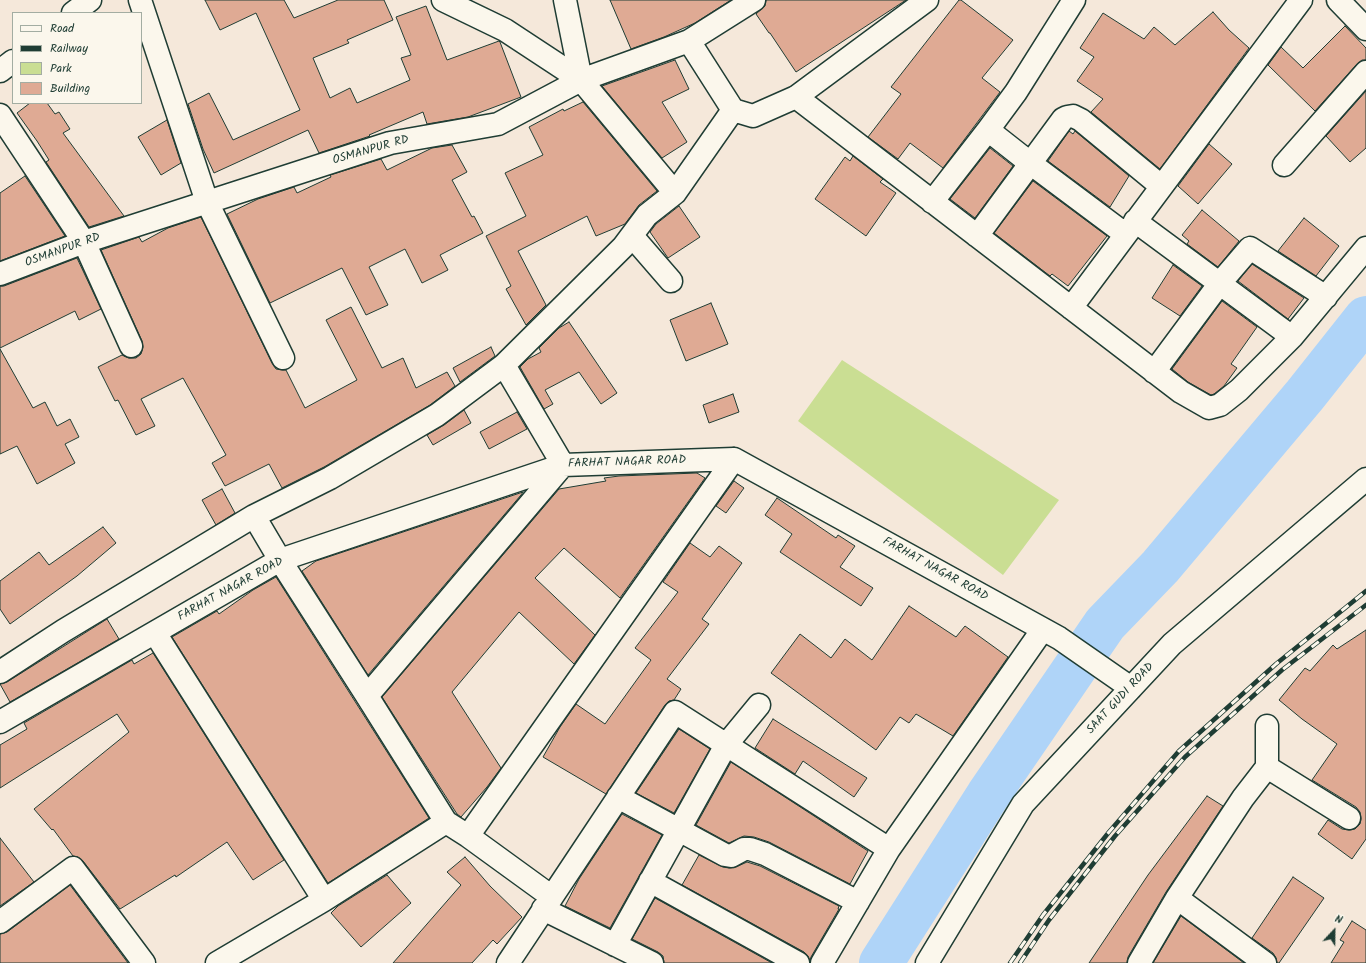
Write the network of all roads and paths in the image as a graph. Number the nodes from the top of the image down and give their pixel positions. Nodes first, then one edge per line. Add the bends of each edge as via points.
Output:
1 (90, 0) edge
2 (140, 0) edge
3 (443, 0) edge
4 (564, 0) edge
5 (754, 0) edge
6 (927, 0) edge
7 (1074, 0) edge
8 (1301, 0) edge
9 (1338, 0) edge
10 (75, 12) edge
11 (1366, 29) edge
12 (689, 41) junction
13 (12, 62) edge
14 (0, 71) edge
15 (1366, 72) edge
16 (581, 80) junction
17 (796, 97) junction
18 (733, 110) junction
19 (0, 116) edge
20 (988, 130) junction
21 (1030, 163) junction
22 (1284, 165) dead end
23 (1161, 186) junction
24 (675, 193) junction
25 (208, 202) junction
26 (932, 202) junction
27 (1130, 227) junction
28 (632, 236) junction
29 (977, 236) junction
30 (84, 242) junction
31 (1366, 248) edge
32 (0, 274) edge
33 (671, 281) dead end
34 (1220, 283) junction
35 (1326, 297) junction
36 (1071, 308) junction
37 (1292, 337) junction
38 (131, 346) dead end
39 (283, 358) dead end
40 (504, 365) junction
41 (1154, 372) junction
42 (734, 459) junction
43 (562, 465) junction
44 (1366, 479) edge
45 (254, 516) junction
46 (280, 560) junction
47 (155, 633) junction
48 (1051, 633) junction
49 (0, 672) edge
50 (1131, 688) junction
51 (367, 696) junction
52 (759, 705) dead end
53 (0, 722) edge
54 (1268, 726) dead end
55 (726, 745) junction
56 (1267, 767) junction
57 (618, 797) junction
58 (1349, 818) dead end
59 (446, 822) junction
60 (678, 830) junction
61 (468, 836) junction
62 (889, 849) junction
63 (650, 881) junction
64 (1177, 898) junction
65 (324, 900) junction
66 (858, 902) junction
67 (547, 903) junction
68 (0, 922) edge
69 (614, 945) junction
70 (144, 963) edge
71 (217, 963) edge
72 (508, 963) edge
73 (652, 963) edge
74 (798, 963) edge
75 (822, 963) edge
76 (927, 963) edge
77 (1139, 963) edge
78 (1265, 963) edge

1 - 10 street
2 - 25 street
3 - 16 street via 505,30
4 - 16 street
5 - 12 street, OSMANPUR RD
6 - 17 street
7 - 20 street via 1016,92
8 - 23 street
9 - 11 street
12 - 16 street, OSMANPUR RD
12 - 18 street
13 - 14 street
15 - 22 street
16 - 24 street
16 - 25 street, OSMANPUR RD via 498,124 390,143
17 - 18 street via 753,116
17 - 26 street
18 - 24 street
19 - 30 street
20 - 21 street
20 - 26 street
21 - 23 street via 1063,119 1073,116
21 - 27 street
21 - 29 street
23 - 27 street
24 - 28 street via 647,215
25 - 30 street, OSMANPUR RD
25 - 39 street
26 - 29 street
27 - 34 street
27 - 36 street
28 - 33 street
28 - 40 street via 624,247
29 - 36 street
30 - 32 street, OSMANPUR RD
30 - 38 street
31 - 35 street
34 - 35 street via 1250,248
34 - 37 street
34 - 41 street
35 - 37 street
36 - 41 street
37 - 41 street via 1239,390 1220,405 1209,408
40 - 43 street
40 - 45 street via 438,415 330,478
42 - 43 street, FARHAT NAGAR ROAD
42 - 48 street, FARHAT NAGAR ROAD
42 - 61 street
43 - 46 street, FARHAT NAGAR ROAD
43 - 51 street
44 - 50 street, SAAT GUDI ROAD via 1172,644
45 - 46 street
45 - 49 street
46 - 47 street, FARHAT NAGAR ROAD
46 - 51 street
47 - 53 street, FARHAT NAGAR ROAD
47 - 65 street
48 - 50 street, FARHAT NAGAR ROAD
48 - 62 street
50 - 76 street, SAAT GUDI ROAD via 1024,804
51 - 59 street
52 - 55 street
54 - 56 street
55 - 57 street via 674,712
55 - 60 street
55 - 62 street
56 - 58 street
56 - 64 street via 1243,798
57 - 60 street
57 - 67 street
59 - 61 street
59 - 65 street
60 - 63 street
60 - 66 street via 725,855 731,856 744,849 765,854
61 - 67 street
62 - 66 street
63 - 69 street
63 - 74 street
64 - 77 street
64 - 78 street
65 - 71 street
66 - 75 street
67 - 69 street
67 - 72 street
68 - 70 street via 73,868
69 - 73 street

